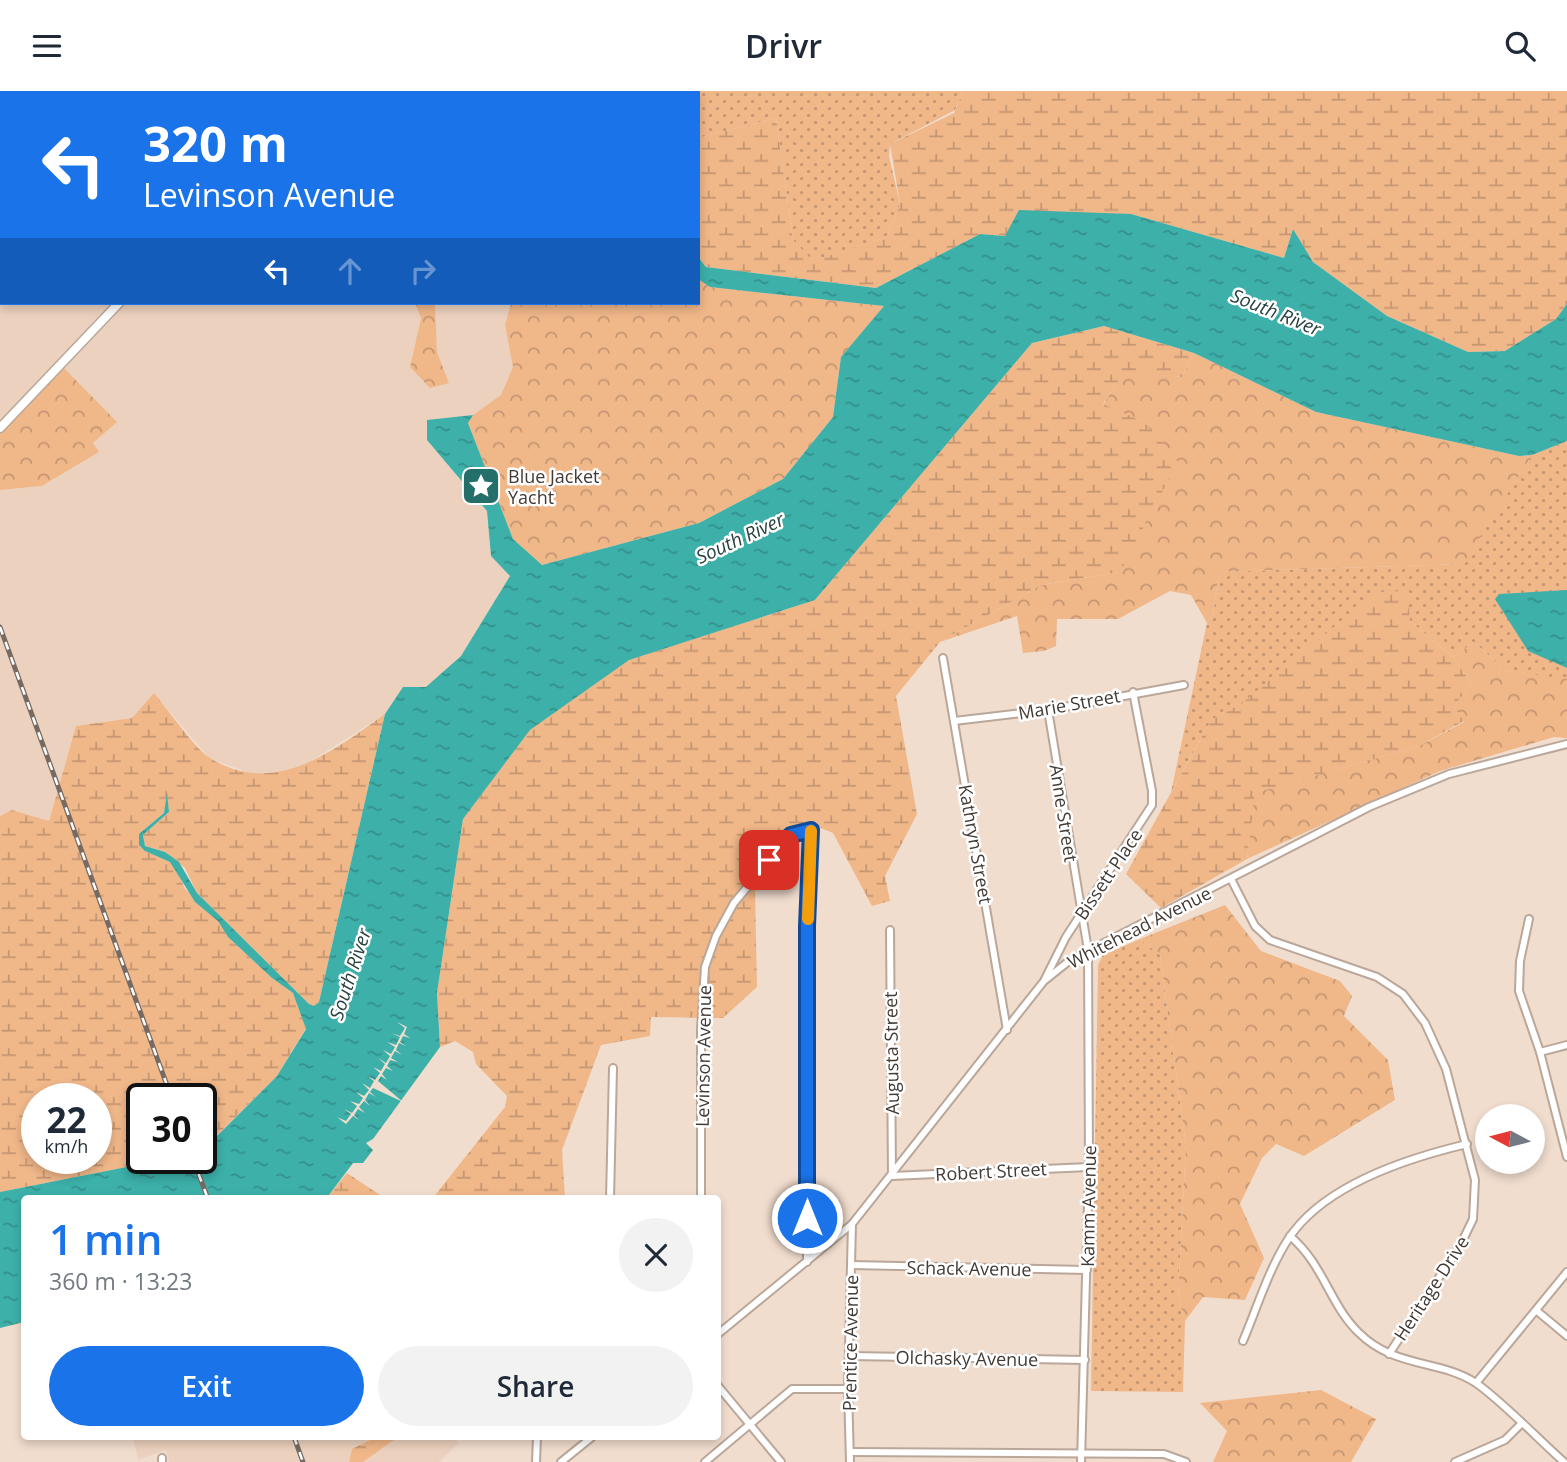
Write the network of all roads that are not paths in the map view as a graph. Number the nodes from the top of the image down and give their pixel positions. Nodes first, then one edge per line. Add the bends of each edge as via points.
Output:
1 (117, 305) edge
2 (0, 428) edge
3 (943, 658) dead end
4 (1184, 685) dead end
5 (1133, 692) junction
6 (1048, 710) junction
7 (954, 721) junction
8 (1567, 744) edge
9 (1231, 879) junction
10 (1081, 916) junction
11 (1529, 919) dead end
12 (890, 930) dead end
13 (1088, 950) junction
14 (1044, 981) junction
15 (1007, 1030) junction
16 (1567, 1045) edge
17 (1540, 1052) junction
18 (613, 1068) dead end
19 (1467, 1144) junction
20 (1567, 1157) edge
21 (1089, 1167) junction
22 (892, 1176) junction
23 (610, 1195) edge
24 (701, 1195) edge
25 (852, 1224) junction
26 (1290, 1236) junction
27 (807, 1262) junction
28 (851, 1265) junction
29 (1087, 1270) junction
30 (1567, 1272) edge
31 (1537, 1311) junction
32 (721, 1332) edge
33 (1567, 1336) edge
34 (1244, 1341) dead end
35 (1389, 1354) junction
36 (849, 1356) junction
37 (1085, 1360) junction
38 (1476, 1383) junction
39 (848, 1388) junction
40 (721, 1390) edge
41 (1521, 1424) junction
42 (750, 1425) junction
43 (537, 1440) edge
44 (588, 1440) edge
45 (850, 1452) junction
46 (1082, 1458) edge
47 (536, 1462) edge
48 (561, 1462) edge
49 (705, 1462) edge
50 (781, 1462) edge
51 (850, 1462) edge
52 (1186, 1462) edge
53 (1455, 1462) edge
54 (1564, 1462) edge

1 - 2 street
3 - 7 street, Kathryn Street
4 - 5 street, Marie Street
5 - 6 street, Marie Street
5 - 10 street, Bissett Place via 1152,805
6 - 7 street, Marie Street
6 - 10 street, Anne Street
7 - 15 street, Kathryn Street
8 - 9 street, Whitehead Avenue via 1449,774 1369,807
9 - 13 street, Whitehead Avenue
9 - 19 street, Heritage Drive via 1255,926 1270,940 1377,977 1403,994 1426,1023 1446,1069
10 - 13 street, Anne Street
10 - 14 street, Bissett Place
11 - 17 street via 1519,991
12 - 22 street, Augusta Street
13 - 14 street, Whitehead Avenue
13 - 21 street, Kamm Avenue
14 - 15 street, Whitehead Avenue
15 - 22 street, Whitehead Avenue
16 - 17 street
17 - 20 street
18 - 23 street
19 - 26 street via 1365,1177
19 - 35 street, Heritage Drive via 1475,1180 1474,1219
21 - 22 street, Robert Street
21 - 29 street, Kamm Avenue
22 - 25 street, Whitehead Avenue
24 - 27 street, Levinson Avenue via 705,967 734,903 791,835 811,830
25 - 27 street, Whitehead Avenue
25 - 28 street, Prentice Avenue
26 - 34 street
26 - 35 street via 1318,1267 1358,1332
27 - 32 street, Whitehead Avenue
28 - 29 street, Schack Avenue
28 - 36 street, Prentice Avenue
29 - 37 street, Kamm Avenue
30 - 31 street
31 - 33 street
31 - 38 street
35 - 38 street
36 - 37 street, Olchasky Avenue
36 - 39 street, Prentice Avenue
37 - 46 street, Kamm Avenue
38 - 41 street
39 - 42 street via 792,1389
39 - 45 street, Prentice Avenue
40 - 42 street
41 - 53 street via 1505,1440
41 - 54 street
42 - 49 street
42 - 50 street
43 - 47 street
44 - 48 street
45 - 46 street
45 - 51 street, Prentice Avenue
46 - 52 street via 1164,1454

